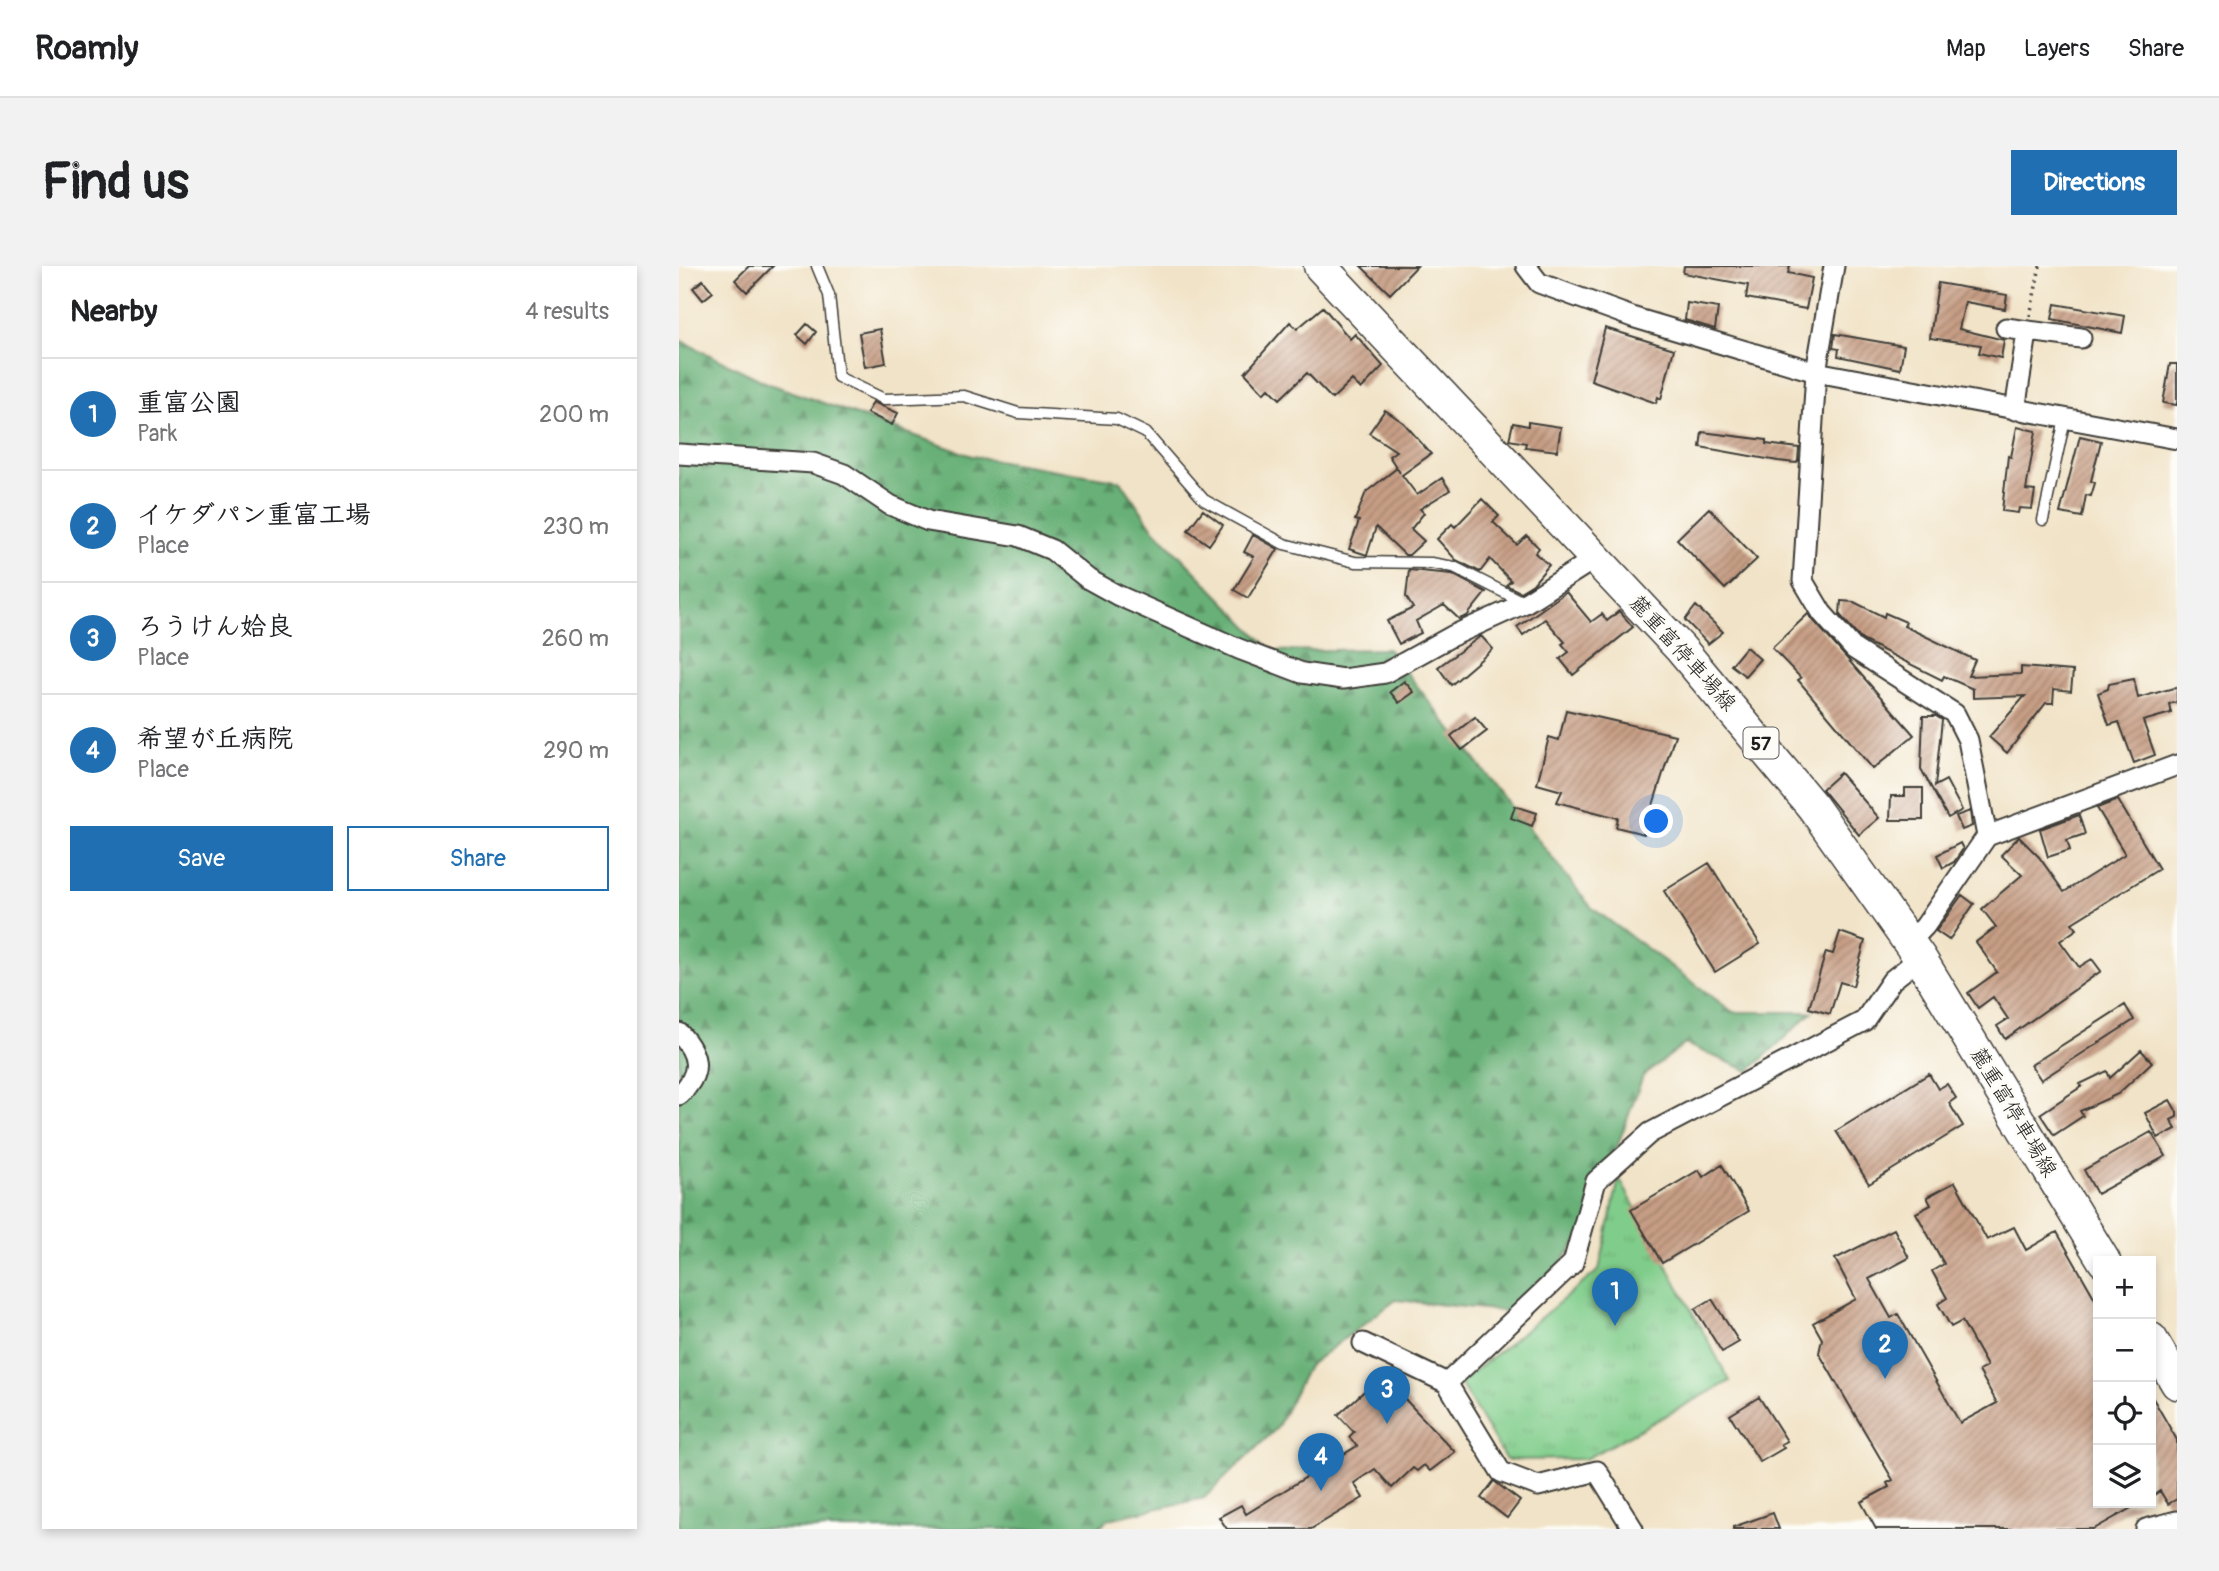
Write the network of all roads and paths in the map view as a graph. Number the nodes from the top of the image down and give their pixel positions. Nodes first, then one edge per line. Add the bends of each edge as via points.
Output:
1 (817, 266) edge
2 (1320, 266) edge
3 (1526, 266) edge
4 (1834, 266) edge
5 (2040, 266) edge
6 (2006, 328) dead end
7 (2027, 333) junction
8 (2081, 338) dead end
9 (1816, 372) junction
10 (2015, 410) junction
11 (2065, 419) junction
12 (2177, 439) edge
13 (679, 454) edge
14 (2043, 520) dead end
15 (1596, 558) junction
16 (1525, 603) junction
17 (2177, 765) edge
18 (1987, 836) junction
19 (1915, 951) junction
20 (679, 1033) edge
21 (679, 1095) edge
22 (2101, 1256) edge
23 (1363, 1343) dead end
24 (2156, 1347) edge
25 (1447, 1382) junction
26 (2177, 1383) edge
27 (2177, 1521) edge
28 (1633, 1529) edge
29 (2146, 1529) edge

1 - 16 lane via 829,296 838,377 884,399 964,396 1018,413 1117,418 1146,433 1203,500 1284,544 1355,562 1431,562 1454,567
2 - 15 main road, 麓重富停車場線 / 57
3 - 9 street via 1539,283 1635,318
4 - 9 street
5 - 7 path
6 - 7 street
7 - 8 street
7 - 10 street
9 - 10 street
9 - 18 street via 1803,581 1822,613 1854,649 1955,714 1968,740
10 - 11 street
11 - 12 street
11 - 14 lane
13 - 16 street via 813,463 844,474 890,505 928,521 1017,536 1052,550 1117,595 1302,673 1343,679 1385,673
15 - 16 street
15 - 19 main road, 麓重富停車場線 / 57 via 1741,718 1813,807
17 - 18 street
18 - 19 street via 1925,926
19 - 22 main road, 麓重富停車場線 / 57
19 - 25 street via 1864,1021 1650,1133 1596,1181 1573,1263
20 - 21 street via 694,1052 695,1075
23 - 25 street
24 - 26 main road
25 - 28 street via 1501,1472 1538,1486 1597,1471
27 - 29 street

